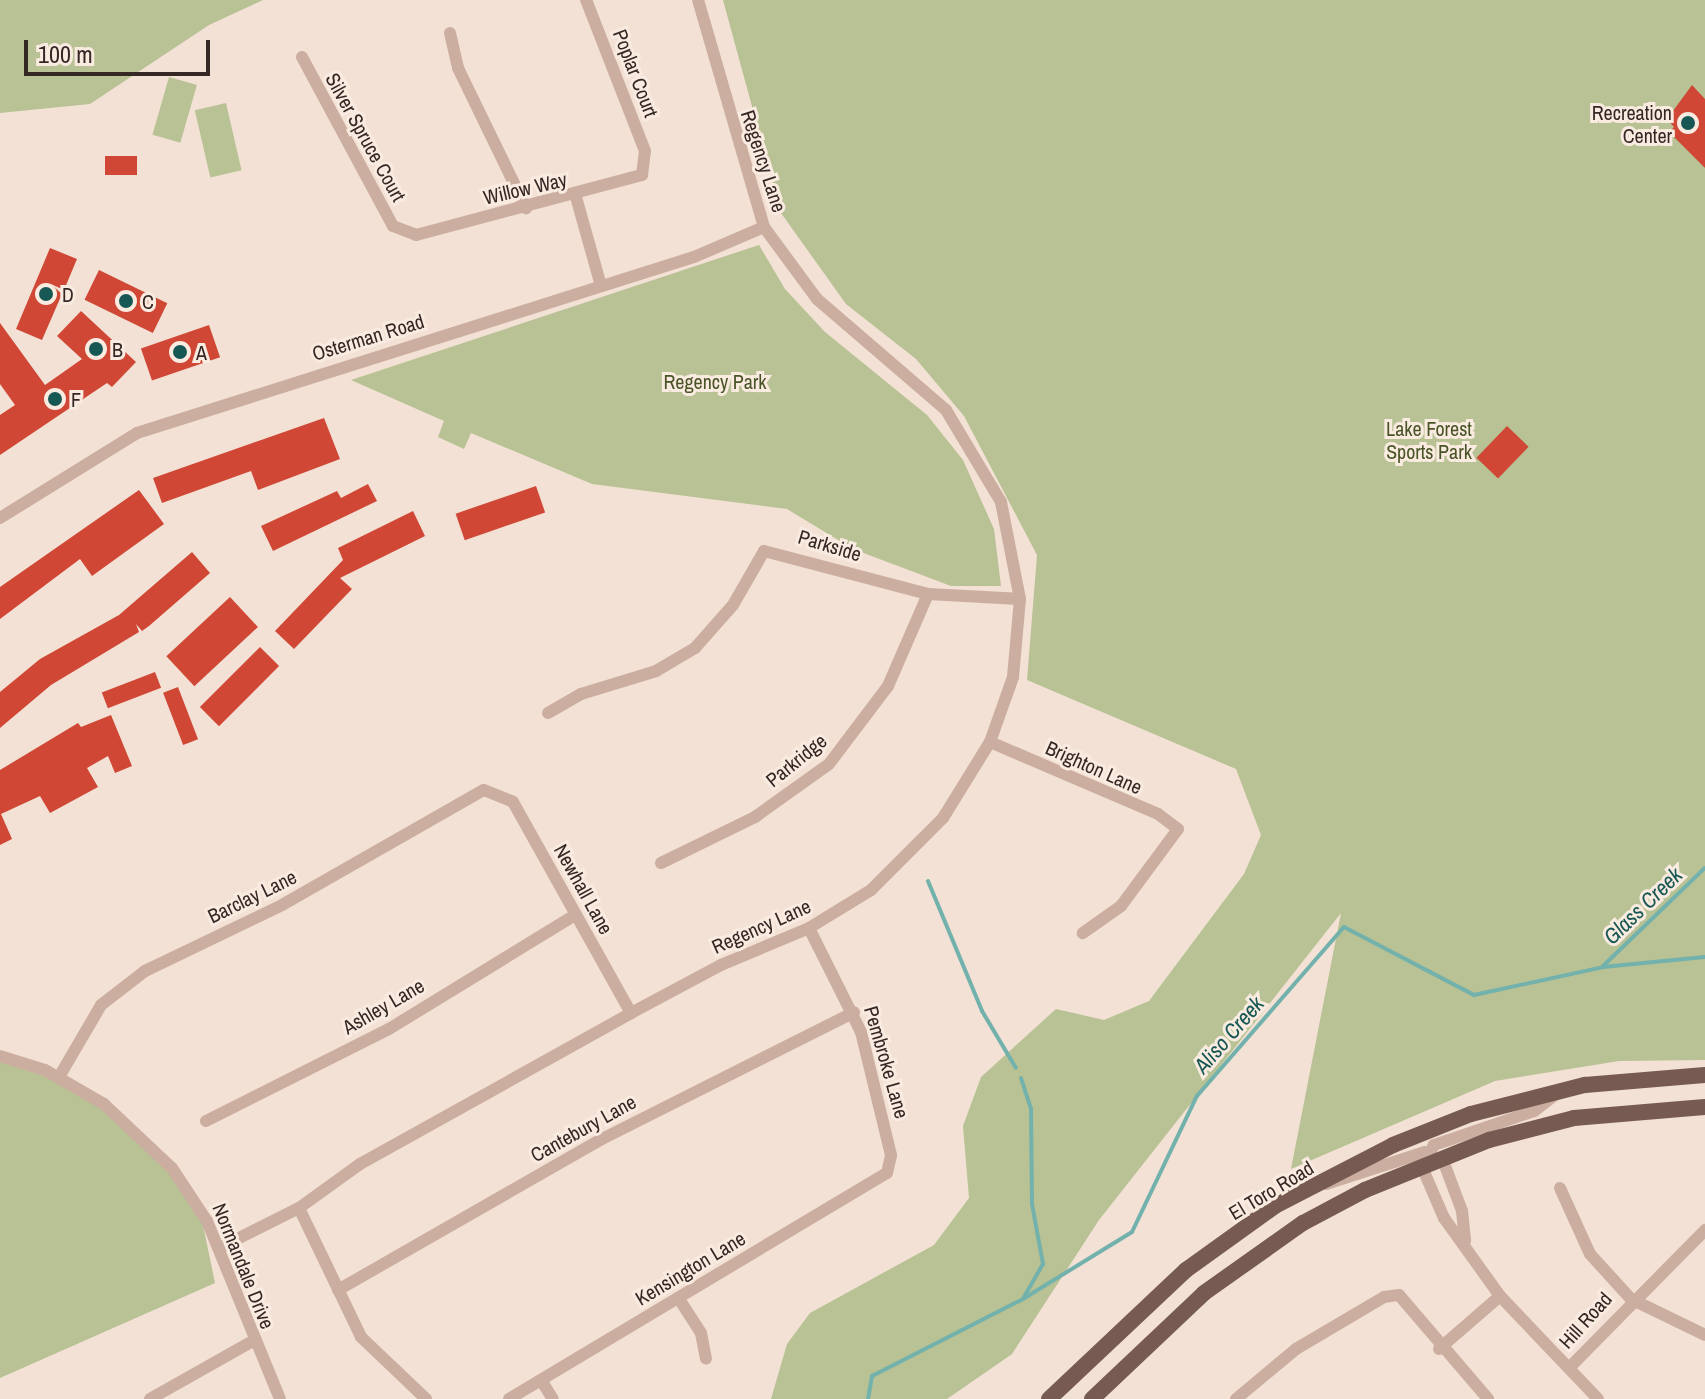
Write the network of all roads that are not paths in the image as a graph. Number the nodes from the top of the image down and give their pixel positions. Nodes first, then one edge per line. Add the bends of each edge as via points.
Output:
1 (586, 0) edge
2 (698, 0) edge
3 (450, 33) dead end
4 (302, 57) dead end
5 (647, 162) joint
6 (576, 197) junction
7 (526, 208) junction
8 (764, 227) junction
9 (400, 234) joint
10 (601, 286) junction
11 (0, 518) edge
12 (928, 594) junction
13 (1020, 599) junction
14 (548, 713) dead end
15 (990, 742) junction
16 (496, 791) joint
17 (661, 863) dead end
18 (575, 915) junction
19 (809, 928) junction
20 (1083, 933) dead end
21 (854, 1012) junction
22 (631, 1013) junction
23 (0, 1056) edge
24 (1705, 1075) edge
25 (59, 1077) junction
26 (1559, 1091) junction
27 (1705, 1107) edge
28 (206, 1121) dead end
29 (1430, 1160) junction
30 (889, 1169) joint
31 (1313, 1186) junction
32 (1560, 1188) dead end
33 (299, 1208) junction
34 (1705, 1230) edge
35 (1465, 1241) junction
36 (219, 1248) junction
37 (338, 1290) junction
38 (1500, 1296) junction
39 (679, 1299) junction
40 (1631, 1299) junction
41 (1705, 1335) edge
42 (253, 1341) junction
43 (1439, 1349) junction
44 (706, 1359) dead end
45 (1569, 1368) junction
46 (541, 1380) junction
47 (150, 1399) edge
48 (280, 1399) edge
49 (426, 1399) edge
50 (509, 1399) edge
51 (553, 1399) edge
52 (1049, 1399) edge
53 (1092, 1399) edge
54 (1236, 1399) edge
55 (1488, 1399) edge
56 (1598, 1399) edge

1 - 5 street, Poplar Court
2 - 8 street, Regency Lane
3 - 7 street via 458,68
4 - 9 street, Silver Spruce Court via 318,98
5 - 6 street, Willow Way via 637,179
6 - 7 street, Willow Way
6 - 10 street
7 - 9 street, Willow Way
8 - 10 street, Osterman Road via 730,244
8 - 13 street, Regency Lane via 817,299 924,387 966,436 1001,502
10 - 11 street, Osterman Road via 137,433
12 - 13 street, Parkside
12 - 14 street, Parkside via 764,551 733,605 695,648 656,671 581,694
12 - 17 street, Parkridge via 888,686 829,764 755,817
13 - 15 street, Regency Lane via 1013,677
15 - 19 street, Regency Lane via 969,782 914,853 871,890
15 - 20 street, Brighton Lane via 1158,814 1178,829 1121,906
16 - 18 street, Newhall Lane via 513,802
16 - 25 street, Barclay Lane via 471,794 323,883 145,971 101,1005
18 - 22 street, Newhall Lane
18 - 28 street, Ashley Lane via 389,1029
19 - 21 street, Pembroke Lane
19 - 22 street, Regency Lane
21 - 30 street, Pembroke Lane
21 - 37 street, Cantebury Lane via 602,1139
22 - 33 street, Regency Lane via 360,1164
23 - 25 street, Normandale Drive
24 - 26 main road, El Toro Road via 1637,1078
25 - 36 street, Normandale Drive via 150,1143 194,1196
26 - 29 street, El Toro Road via 1534,1111 1459,1132
26 - 31 main road, El Toro Road via 1445,1124
27 - 29 main road, El Toro Road via 1574,1118
29 - 31 street via 1406,1154 1345,1181
29 - 35 street via 1462,1211
29 - 35 street via 1444,1218
29 - 53 main road, El Toro Road via 1365,1190 1257,1253 1204,1293
30 - 39 street, Kensington Lane
31 - 52 main road, El Toro Road via 1186,1270
32 - 40 street via 1570,1223
33 - 36 street, Regency Lane
33 - 37 street
34 - 40 street, Hill Road
35 - 38 street
36 - 42 street, Normandale Drive
37 - 49 street via 361,1337
38 - 43 street
38 - 45 street
39 - 44 street via 701,1333
39 - 46 street, Kensington Lane
40 - 41 street
40 - 45 street, Hill Road
42 - 47 street
42 - 48 street, Normandale Drive
43 - 54 street via 1399,1295 1384,1297 1296,1349
43 - 55 street
45 - 56 street
46 - 50 street, Kensington Lane
46 - 51 street

